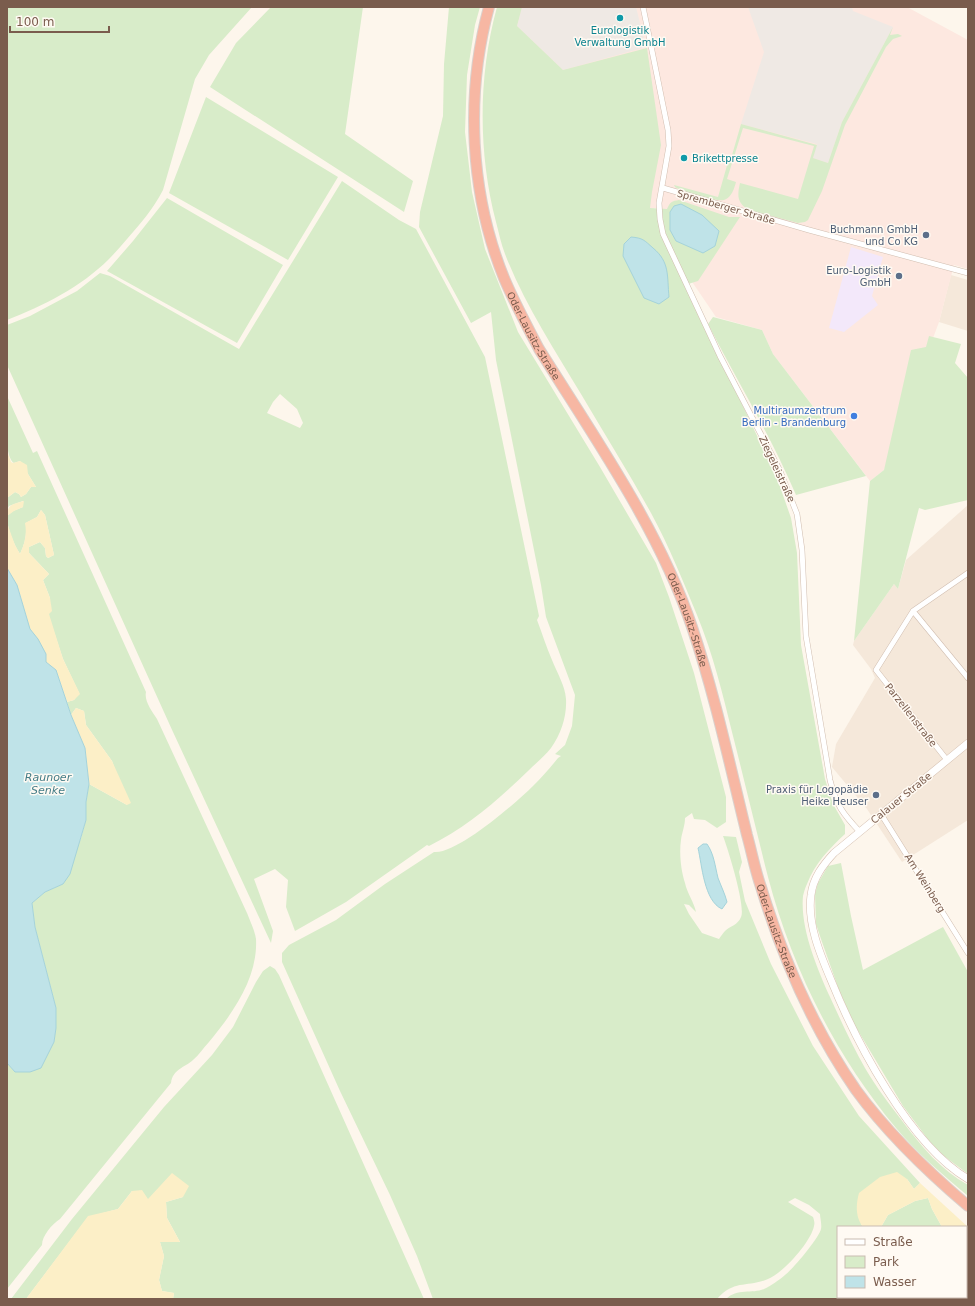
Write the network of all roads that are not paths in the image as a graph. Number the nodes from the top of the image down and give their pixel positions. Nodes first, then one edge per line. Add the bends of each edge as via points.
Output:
1 (488, 7) edge
2 (642, 7) edge
3 (663, 188) junction
4 (968, 273) edge
5 (968, 573) edge
6 (913, 611) junction
7 (968, 678) edge
8 (968, 743) edge
9 (947, 760) junction
10 (881, 814) junction
11 (860, 832) junction
12 (968, 953) edge
13 (968, 1179) edge
14 (968, 1206) edge

1 - 14 highway, Oder-Lausitz-Straße via 477,70 474,124 485,217 504,277 540,349 643,518 686,611 710,687 760,885 779,943 802,999 857,1091 902,1145
2 - 3 street via 668,130 669,146
3 - 4 street, Spremberger Straße
3 - 11 street, Ziegeleistraße via 660,219 663,234 720,356 780,471 797,514 802,550 806,636 830,780 836,802
5 - 6 street
6 - 7 street
6 - 9 street, Parzellenstraße via 876,670
8 - 9 street, Calauer Straße
9 - 10 street, Calauer Straße
10 - 11 street, Calauer Straße
10 - 12 street, Am Weinberg
11 - 13 street, Calauer Straße via 834,853 814,881 810,904 816,938 836,994 852,1029 900,1110 933,1150

